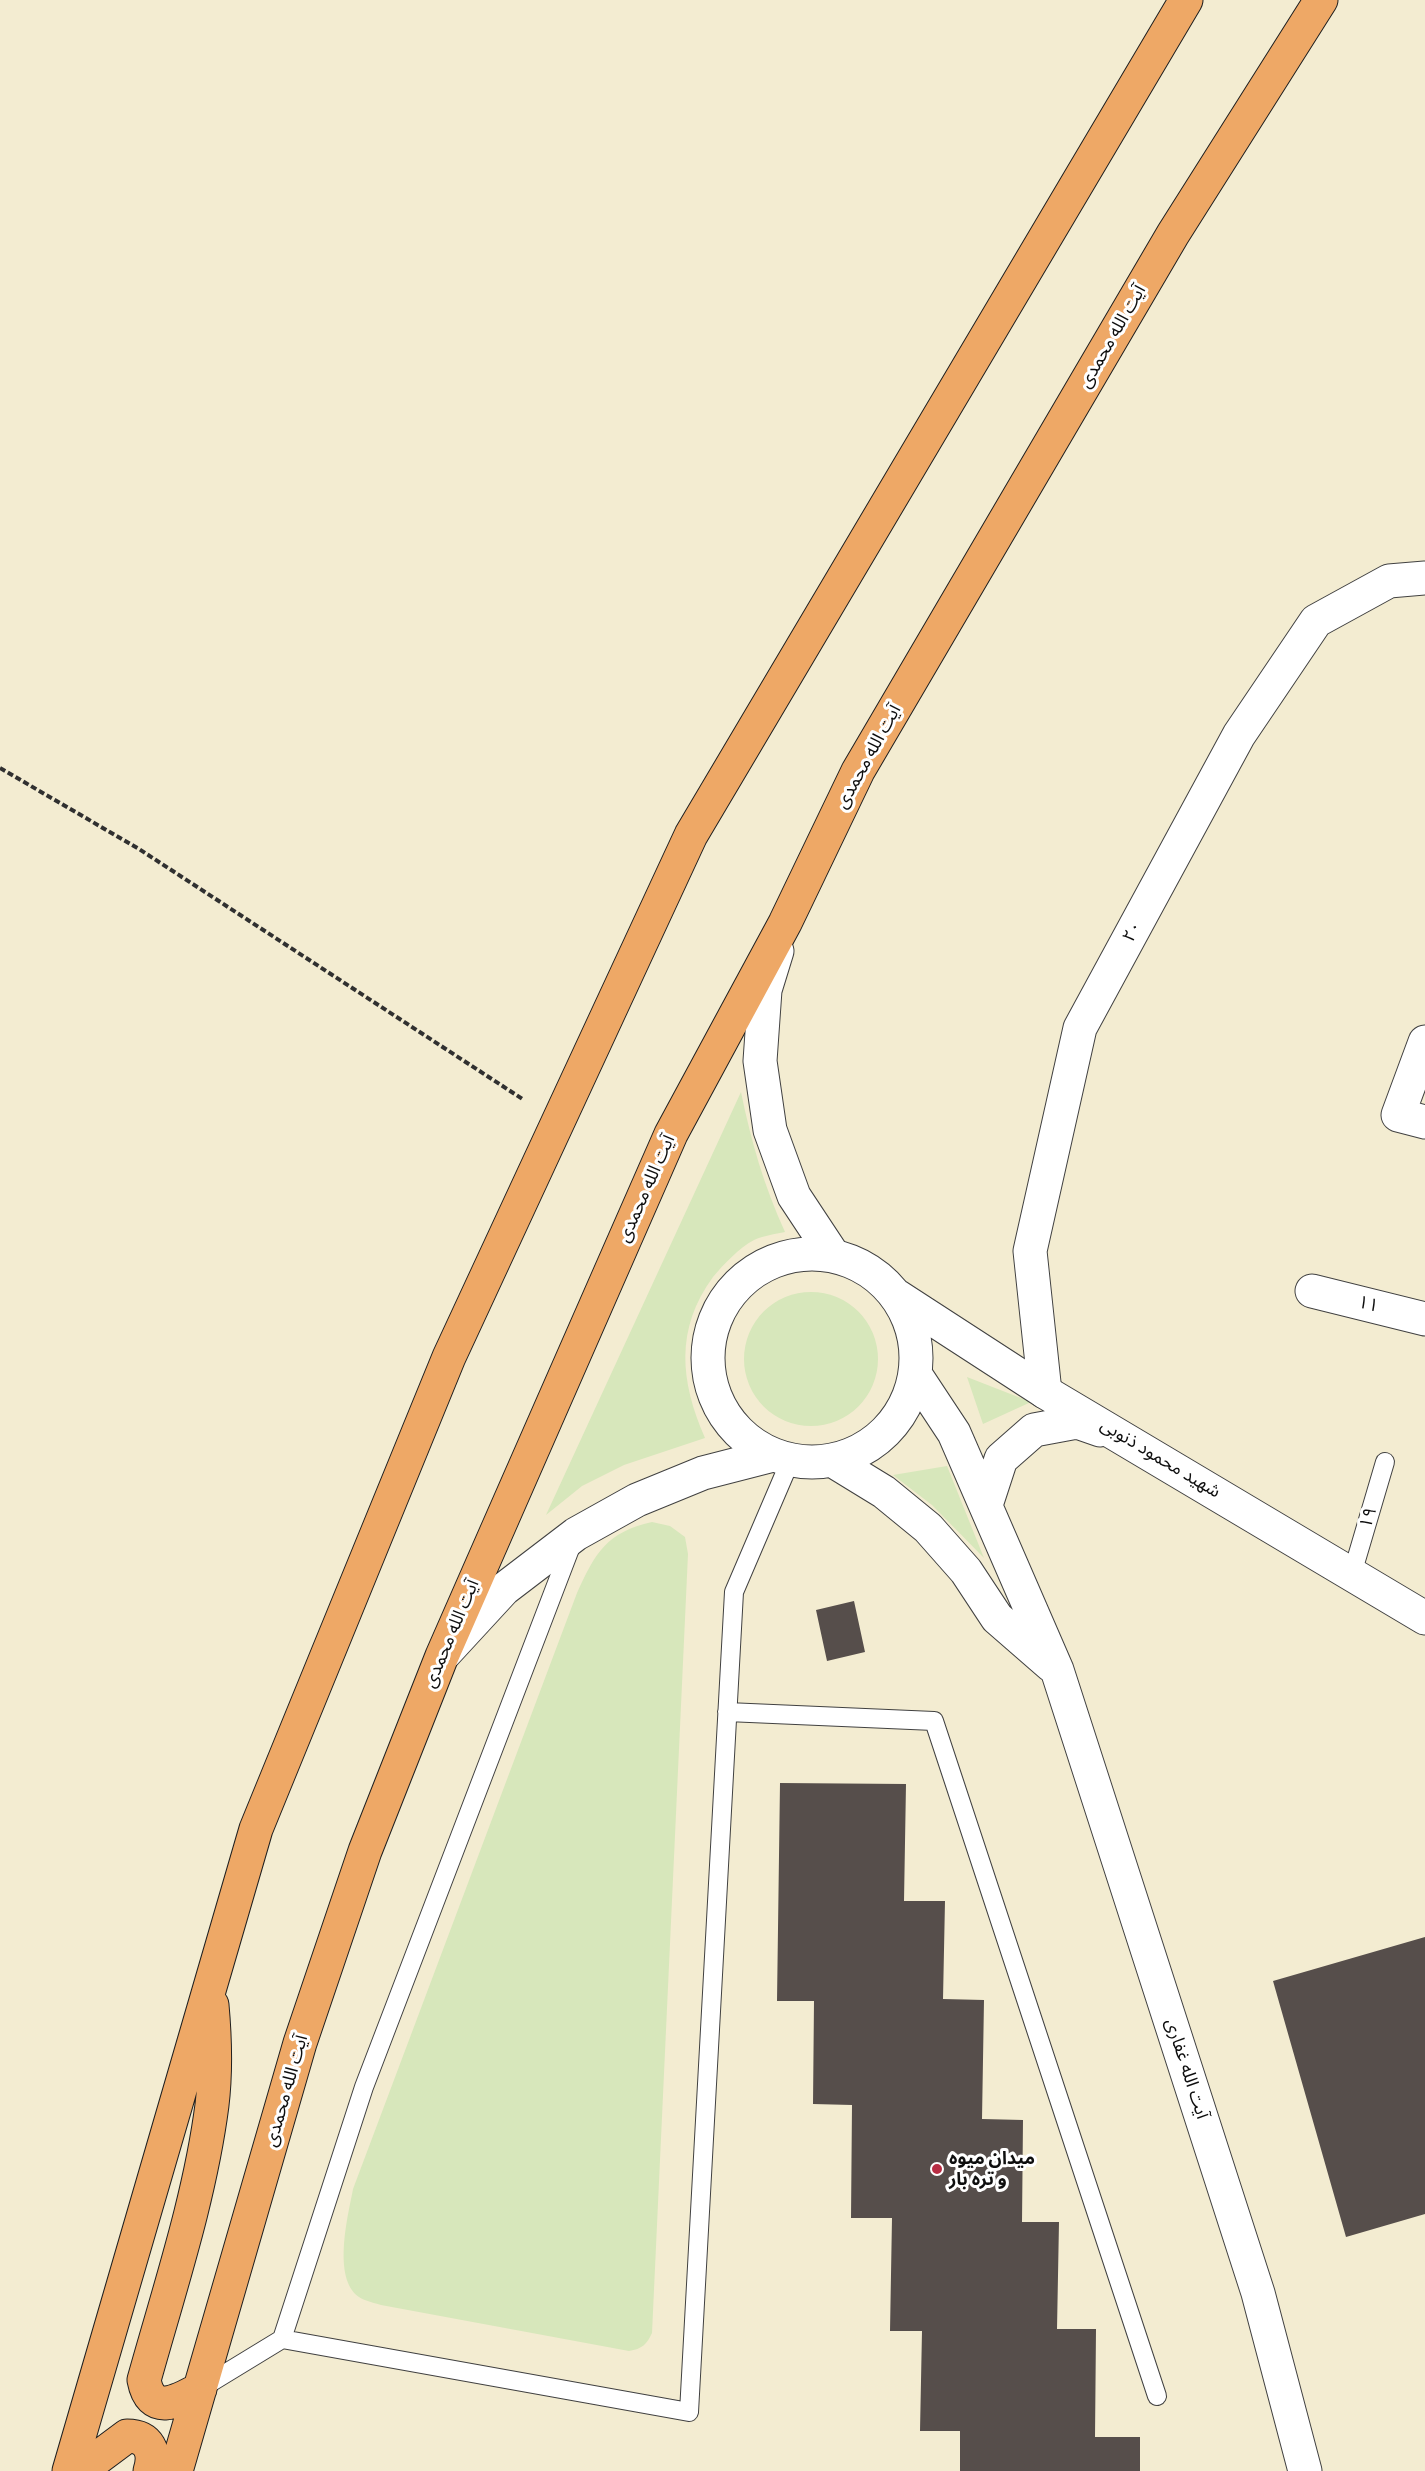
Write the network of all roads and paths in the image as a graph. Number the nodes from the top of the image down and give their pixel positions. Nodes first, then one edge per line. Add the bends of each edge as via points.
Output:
1 (1186, 0) edge
2 (1321, 0) edge
3 (1425, 578) edge
4 (0, 768) edge
5 (785, 923) junction
6 (1425, 1042) edge
7 (558, 1122) junction
8 (1425, 1122) edge
9 (833, 1255) junction
10 (1312, 1291) dead end
11 (897, 1296) junction
12 (1425, 1319) edge
13 (915, 1374) junction
14 (1045, 1392) junction
15 (1127, 1439) junction
16 (782, 1457) junction
17 (835, 1462) junction
18 (1385, 1462) dead end
19 (986, 1505) junction
20 (576, 1534) junction
21 (1352, 1574) junction
22 (1425, 1618) edge
23 (442, 1656) junction
24 (1057, 1670) junction
25 (727, 1712) junction
26 (211, 1979) junction
27 (282, 2339) junction
28 (200, 2389) junction
29 (1157, 2396) dead end
30 (69, 2471) edge
31 (80, 2471) edge
32 (150, 2471) edge
33 (176, 2471) edge
34 (1305, 2471) edge

1 - 7 highway via 691,835
2 - 5 highway, آیت الله محمدی via 1173,234 864,760
3 - 14 street, ۲۰ via 1389,581 1316,621 1239,735 1080,1028 1030,1251
4 - 7 path via 139,849
5 - 9 street via 765,990 760,1061 770,1130 794,1196
5 - 23 highway, آیت الله محمدی via 671,1134
6 - 8 street via 1398,1115
7 - 26 highway via 449,1357 256,1829
9 - 11 street via 869,1269
9 - 16 street via 799,1253 766,1263 739,1283 718,1311 708,1344 710,1378 722,1410 743,1437
10 - 12 street, ۱۱
11 - 13 street via 913,1333
11 - 14 street, شهید محمود ذنوبی
13 - 17 street via 901,1412 873,1442
13 - 19 street, آیت الله غفاری via 954,1433
14 - 15 street, شهید محمود ذنوبی
15 - 19 street via 1077,1422 1034,1430 1001,1459
15 - 21 street, شهید محمود ذنوبی
16 - 17 street
16 - 20 street via 703,1473 648,1495
16 - 25 lane via 734,1592
17 - 24 street via 884,1492 928,1528 966,1571 997,1618
18 - 21 lane, ۱۹
19 - 24 street, آیت الله غفاری
20 - 23 street via 504,1589
20 - 27 lane via 364,2087
21 - 22 street, شهید محمود ذنوبی
23 - 28 highway, آیت الله محمدی via 365,1851 300,2043
24 - 34 street, آیت الله غفاری via 1258,2293
25 - 27 lane via 688,2412
25 - 29 lane via 934,1721
26 - 28 highway via 215,2042 212,2104 187,2227 144,2380 146,2391 164,2404 175,2403
26 - 30 highway
27 - 28 lane
28 - 33 highway, آیت الله محمدی
31 - 32 highway via 127,2436 136,2436 151,2448 154,2458

